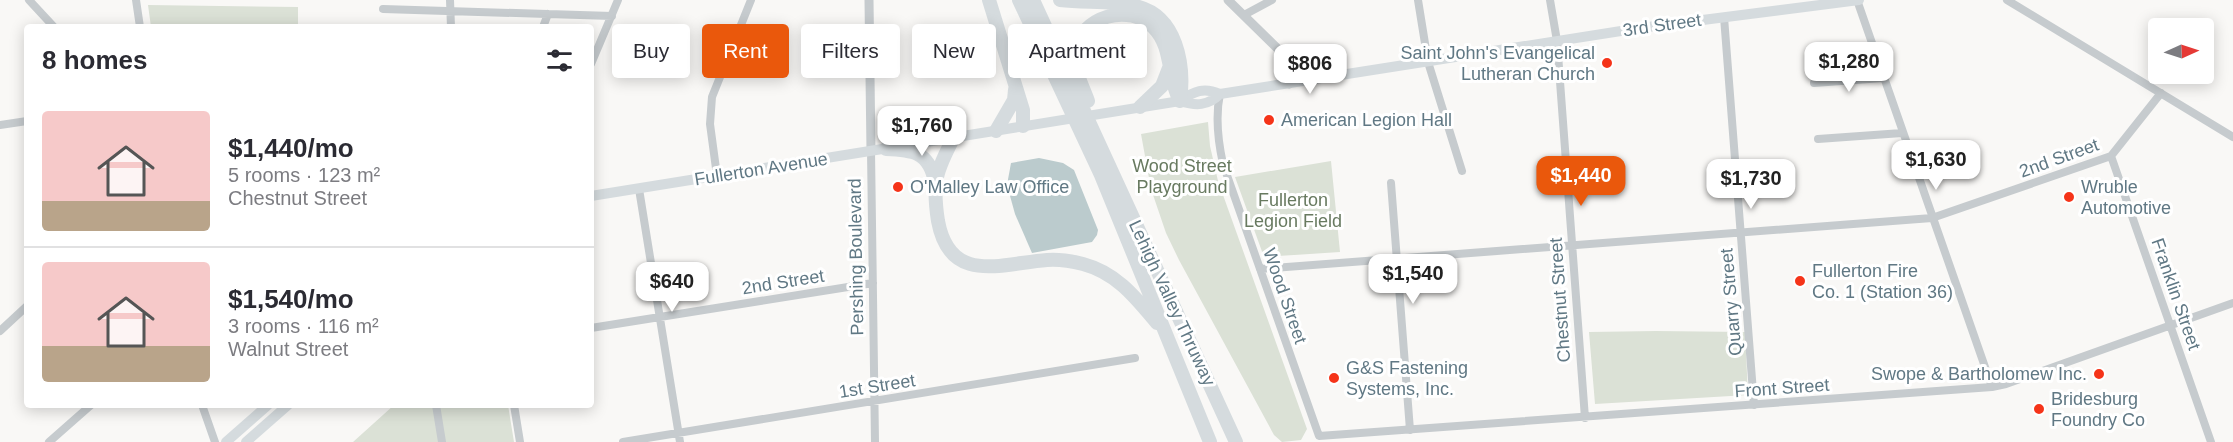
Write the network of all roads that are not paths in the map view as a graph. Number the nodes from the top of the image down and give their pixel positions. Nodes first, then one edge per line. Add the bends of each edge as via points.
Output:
1 (29, 0) edge
2 (136, 0) edge
3 (450, 0) edge
4 (618, 0) edge
5 (751, 0) edge
6 (869, 0) edge
7 (989, 0) edge
8 (1019, 0) edge
9 (1033, 0) edge
10 (1060, 0) edge
11 (1228, 0) edge
12 (1272, 0) edge
13 (1418, 0) edge
14 (1550, 0) edge
15 (1858, 0) edge
16 (2007, 0) edge
17 (383, 9) dead end
18 (451, 11) junction
19 (548, 14) junction
20 (1244, 15) junction
21 (612, 16) junction
22 (1724, 17) junction
23 (51, 24) edge
24 (140, 24) edge
25 (451, 24) edge
26 (544, 24) edge
27 (1557, 41) junction
28 (1277, 47) junction
29 (594, 56) edge
30 (1428, 62) junction
31 (1169, 66) junction
32 (1327, 78) junction
33 (1883, 78) junction
34 (1814, 83) dead end
35 (1289, 84) junction
36 (1015, 88) junction
37 (2161, 93) junction
38 (1220, 94) junction
39 (1180, 101) junction
40 (1140, 107) junction
41 (24, 121) edge
42 (0, 125) edge
43 (1023, 126) junction
44 (996, 131) junction
45 (1902, 133) junction
46 (2232, 135) edge
47 (954, 138) junction
48 (1818, 139) dead end
49 (886, 148) junction
50 (871, 151) junction
51 (2111, 156) junction
52 (1462, 171) dead end
53 (717, 176) junction
54 (1116, 180) junction
55 (1391, 183) dead end
56 (935, 184) junction
57 (639, 189) junction
58 (594, 196) edge
59 (1932, 218) junction
60 (1740, 233) junction
61 (1571, 246) junction
62 (1397, 259) junction
63 (1260, 269) junction
64 (873, 283) junction
65 (2233, 303) edge
66 (24, 309) edge
67 (660, 318) junction
68 (2171, 325) junction
69 (594, 328) edge
70 (0, 331) edge
71 (1166, 334) junction
72 (1135, 358) dead end
73 (1992, 387) junction
74 (875, 401) junction
75 (1754, 405) junction
76 (88, 408) edge
77 (203, 408) edge
78 (265, 408) edge
79 (285, 408) edge
80 (436, 408) edge
81 (514, 408) edge
82 (1585, 418) junction
83 (1410, 430) junction
84 (1319, 436) joint
85 (679, 438) edge
86 (49, 442) edge
87 (215, 442) edge
88 (226, 442) edge
89 (246, 442) edge
90 (442, 442) edge
91 (520, 442) edge
92 (623, 442) edge
93 (875, 442) edge
94 (1210, 442) edge
95 (1236, 442) edge
96 (2211, 442) edge

1 - 23 street
2 - 24 street
3 - 18 street
4 - 21 street
5 - 53 street via 712,97 710,124
6 - 50 street, Pershing Boulevard
7 - 36 highway
8 - 71 highway, Lehigh Valley Thruway via 1101,175
9 - 54 highway, Lehigh Valley Thruway
10 - 39 highway via 1128,4 1157,16 1175,41 1182,83
11 - 20 street
12 - 20 street
13 - 30 street
14 - 27 street, Chestnut Street
15 - 22 main road, 3rd Street
15 - 33 street
16 - 37 street
17 - 18 street
18 - 19 street
18 - 25 street
19 - 21 street
19 - 26 street
20 - 28 street
21 - 29 street
22 - 27 main road, 3rd Street
22 - 60 street, Quarry Street
27 - 30 main road, 3rd Street
27 - 61 street, Chestnut Street
28 - 32 street via 1314,74
28 - 35 street
30 - 32 main road, 3rd Street
30 - 52 street
31 - 39 highway
31 - 40 highway via 1162,86
31 - 54 highway via 1160,34 1133,16 1100,20 1077,42 1075,62
32 - 35 main road, 3rd Street
33 - 34 street
33 - 45 street
35 - 38 main road, Fullerton Avenue
36 - 43 highway via 1023,111
36 - 44 highway via 1014,100
37 - 46 street
37 - 51 street, 2nd Street
38 - 39 main road, Fullerton Avenue via 1209,89 1193,92
38 - 63 street, Wood Street via 1217,108 1221,154
39 - 40 main road, Fullerton Avenue
40 - 43 main road, Fullerton Avenue
41 - 42 street
43 - 44 main road, Fullerton Avenue
44 - 47 main road, Fullerton Avenue
45 - 48 street
45 - 59 street
47 - 49 main road, Fullerton Avenue
47 - 56 highway via 939,165
49 - 50 main road, Fullerton Avenue
49 - 56 highway via 916,153 930,167
50 - 53 main road, Fullerton Avenue
50 - 64 street, Pershing Boulevard
51 - 59 street, 2nd Street
51 - 68 street, Franklin Street
53 - 57 main road, Fullerton Avenue
54 - 95 highway, Lehigh Valley Thruway
55 - 62 street
56 - 71 highway via 941,231 951,250 963,260 984,267 1058,260 1094,268 1125,287
57 - 58 main road, Fullerton Avenue
57 - 67 street
59 - 60 street, 2nd Street
59 - 73 street
60 - 61 street, 2nd Street
60 - 75 street, Quarry Street
61 - 62 street, 2nd Street
61 - 82 street, Chestnut Street
62 - 63 street, 2nd Street
62 - 83 street
63 - 84 street, Wood Street
64 - 67 street, 2nd Street
64 - 74 street, Pershing Boulevard
65 - 68 street, Front Street
66 - 70 street
67 - 69 street, 2nd Street
67 - 85 street
68 - 73 street, Front Street
68 - 96 street, Franklin Street
71 - 94 highway, Lehigh Valley Thruway
72 - 74 street, 1st Street
73 - 75 street, Front Street
74 - 85 street, 1st Street
74 - 93 street, Pershing Boulevard
75 - 82 street, Front Street
76 - 86 street
77 - 87 street
78 - 88 main road
79 - 89 main road
80 - 90 street
81 - 91 street
82 - 83 street, Front Street
83 - 84 street, Front Street
85 - 92 street, 1st Street

